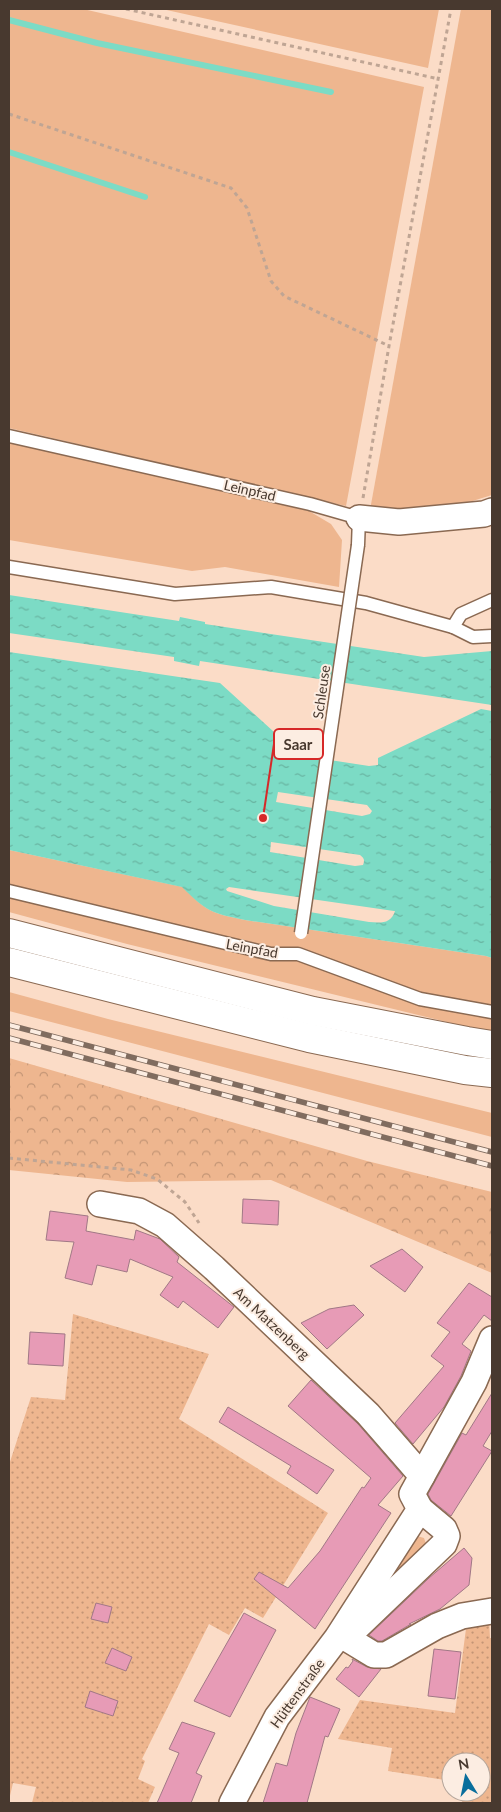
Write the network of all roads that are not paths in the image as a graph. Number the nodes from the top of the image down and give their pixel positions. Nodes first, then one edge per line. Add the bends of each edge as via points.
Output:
1 (9, 436) edge
2 (492, 511) edge
3 (360, 518) junction
4 (9, 567) edge
5 (492, 600) edge
6 (453, 627) junction
7 (492, 636) edge
8 (9, 891) edge
9 (9, 933) edge
10 (298, 954) junction
11 (9, 962) edge
12 (492, 1012) edge
13 (492, 1045) edge
14 (492, 1073) edge
15 (100, 1204) dead end
16 (492, 1339) edge
17 (422, 1476) junction
18 (420, 1509) junction
19 (492, 1611) edge
20 (342, 1638) junction
21 (232, 1803) edge

1 - 3 lane, Leinpfad
2 - 3 street, Leinpfad via 399,522
3 - 10 lane, Schleuse, bridge
4 - 6 lane via 175,594 271,587 366,602
5 - 6 lane via 460,614
6 - 7 lane via 473,636
8 - 10 lane, Leinpfad via 271,954
9 - 13 highway via 313,1011
10 - 12 lane, Leinpfad via 420,999
11 - 14 highway via 310,1038
15 - 17 street, Am Matzenberg via 139,1211 165,1225 368,1414
16 - 17 street via 474,1382
17 - 18 street via 412,1494
18 - 20 street, Hüttenstraße
18 - 20 street, Hüttenstraße via 444,1529 447,1536 444,1544
19 - 20 street via 462,1616 437,1626 386,1655 374,1655
20 - 21 street, Hüttenstraße via 278,1716

